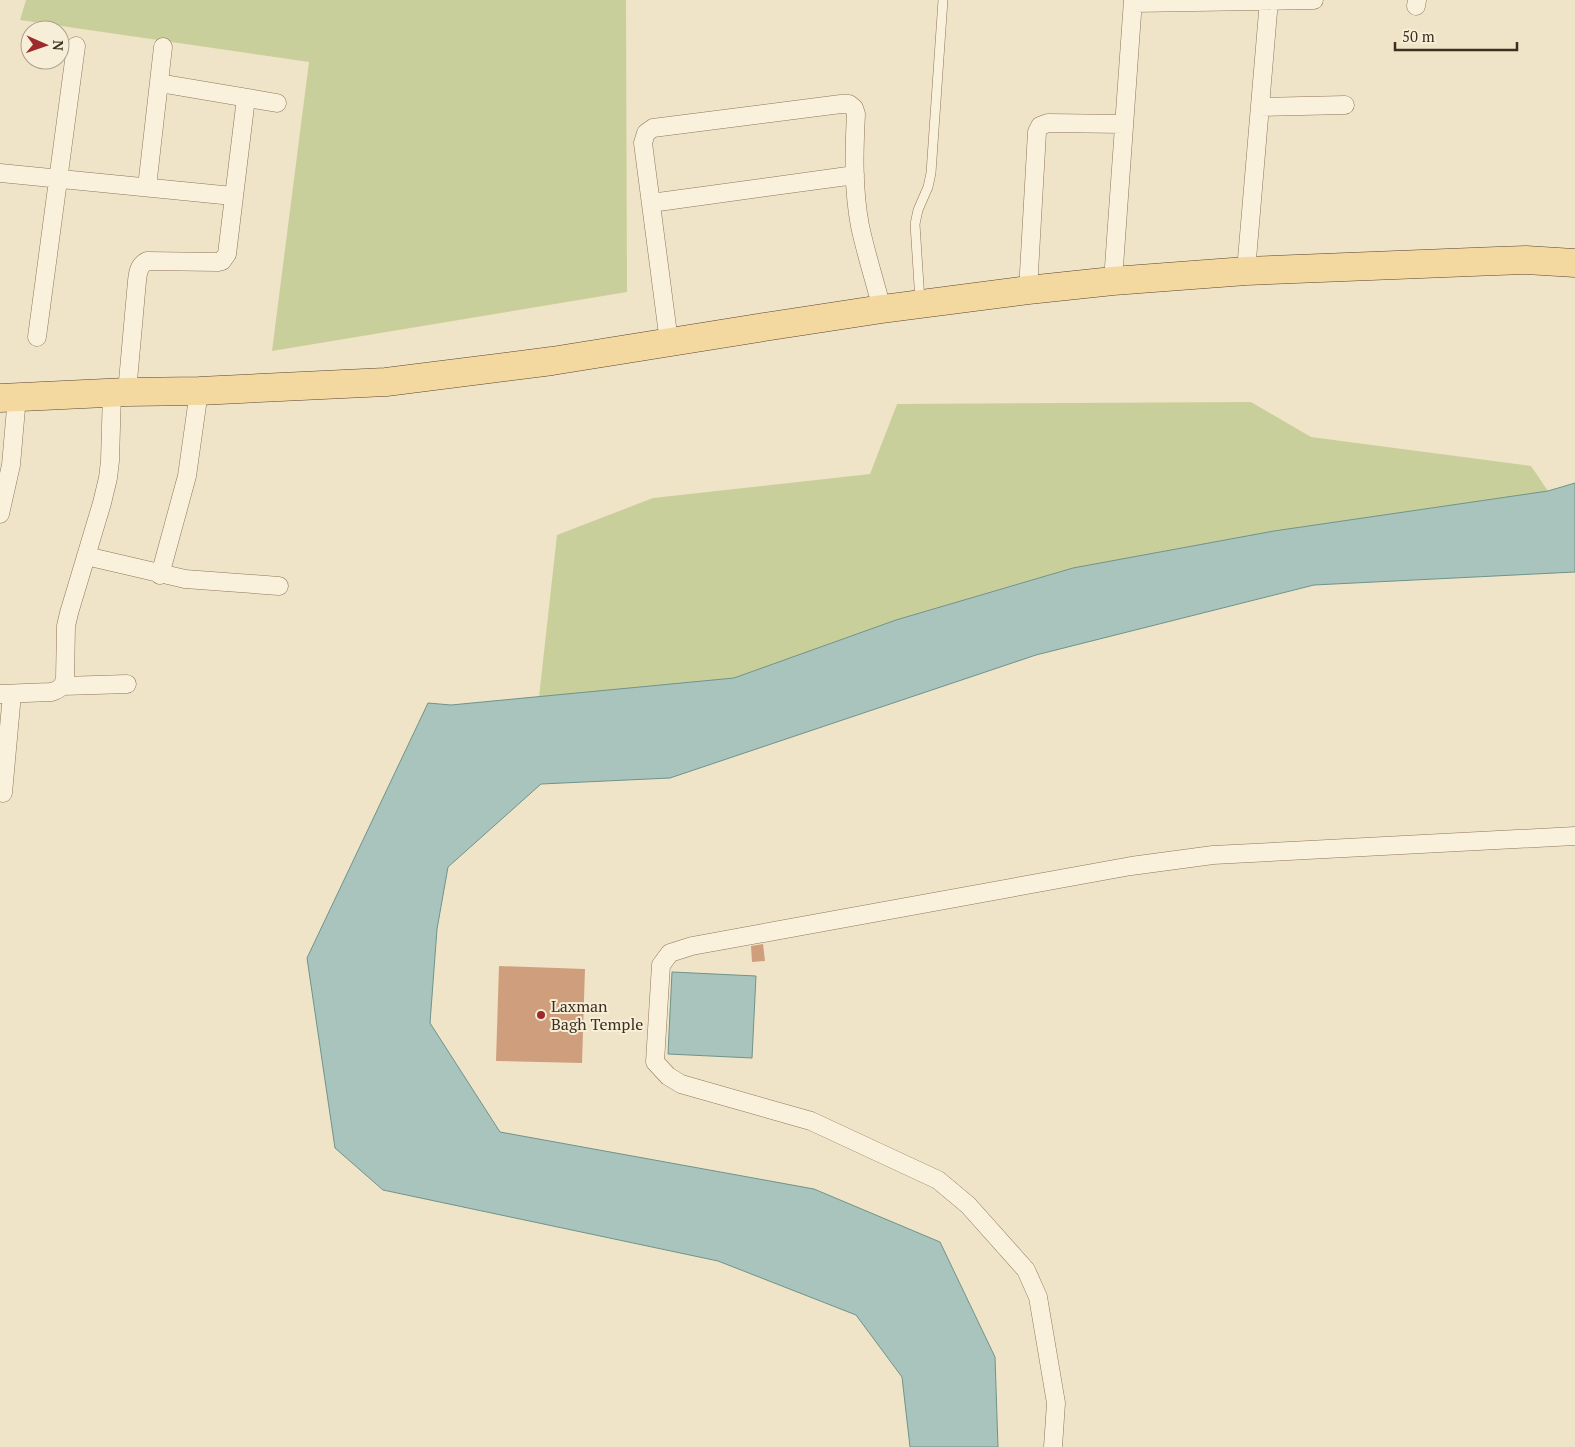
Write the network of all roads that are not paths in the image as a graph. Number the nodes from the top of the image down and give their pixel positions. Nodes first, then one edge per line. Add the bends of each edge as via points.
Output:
1 (943, 0) edge
2 (1269, 0) edge
3 (1314, 0) edge
4 (1133, 1) edge
5 (76, 46) dead end
6 (163, 47) dead end
7 (159, 83) junction
8 (246, 98) junction
9 (277, 103) dead end
10 (1345, 106) dead end
11 (1260, 108) junction
12 (1124, 124) junction
13 (0, 173) edge
14 (855, 175) junction
15 (59, 179) junction
16 (147, 187) junction
17 (234, 196) junction
18 (650, 203) junction
19 (1575, 263) edge
20 (1246, 271) junction
21 (1113, 281) junction
22 (1028, 290) junction
23 (920, 304) junction
24 (882, 309) junction
25 (37, 337) dead end
26 (669, 342) junction
27 (199, 391) junction
28 (120, 392) junction
29 (8, 398) edge
30 (0, 514) edge
31 (86, 556) junction
32 (160, 575) junction
33 (279, 586) dead end
34 (127, 684) dead end
35 (63, 686) junction
36 (6, 694) edge
37 (3, 793) dead end
38 (1575, 836) edge
39 (1053, 1447) edge

1 - 23 lane via 931,173 915,224
2 - 3 street
2 - 4 street
2 - 11 street
4 - 12 street
5 - 15 street
6 - 7 street
7 - 8 street
7 - 16 street
8 - 9 street
8 - 17 street
10 - 11 street
11 - 20 street
12 - 21 street
12 - 22 street via 1048,123 1040,126 1037,132
13 - 15 street
14 - 18 street
14 - 18 street via 856,114 849,104 653,128 646,132 643,143
14 - 24 street via 860,226
15 - 16 street
15 - 25 street
16 - 17 street
17 - 28 street via 226,254 222,261 147,261 142,264
18 - 26 street
19 - 20 main road via 1526,260
20 - 21 main road
21 - 22 main road
22 - 23 main road
23 - 24 main road
24 - 26 main road
26 - 27 main road via 386,382
27 - 28 main road
27 - 32 street via 187,476
28 - 29 main road
28 - 31 street via 108,478
29 - 30 street via 11,465
31 - 32 street
31 - 35 street via 66,626
32 - 33 street via 197,581
34 - 35 street
35 - 36 street via 51,692
36 - 37 street
38 - 39 street via 1213,855 1131,866 692,946 670,954 661,965 655,1062 668,1076 681,1084 811,1121 938,1180 968,1205 1026,1270 1038,1297 1056,1403

